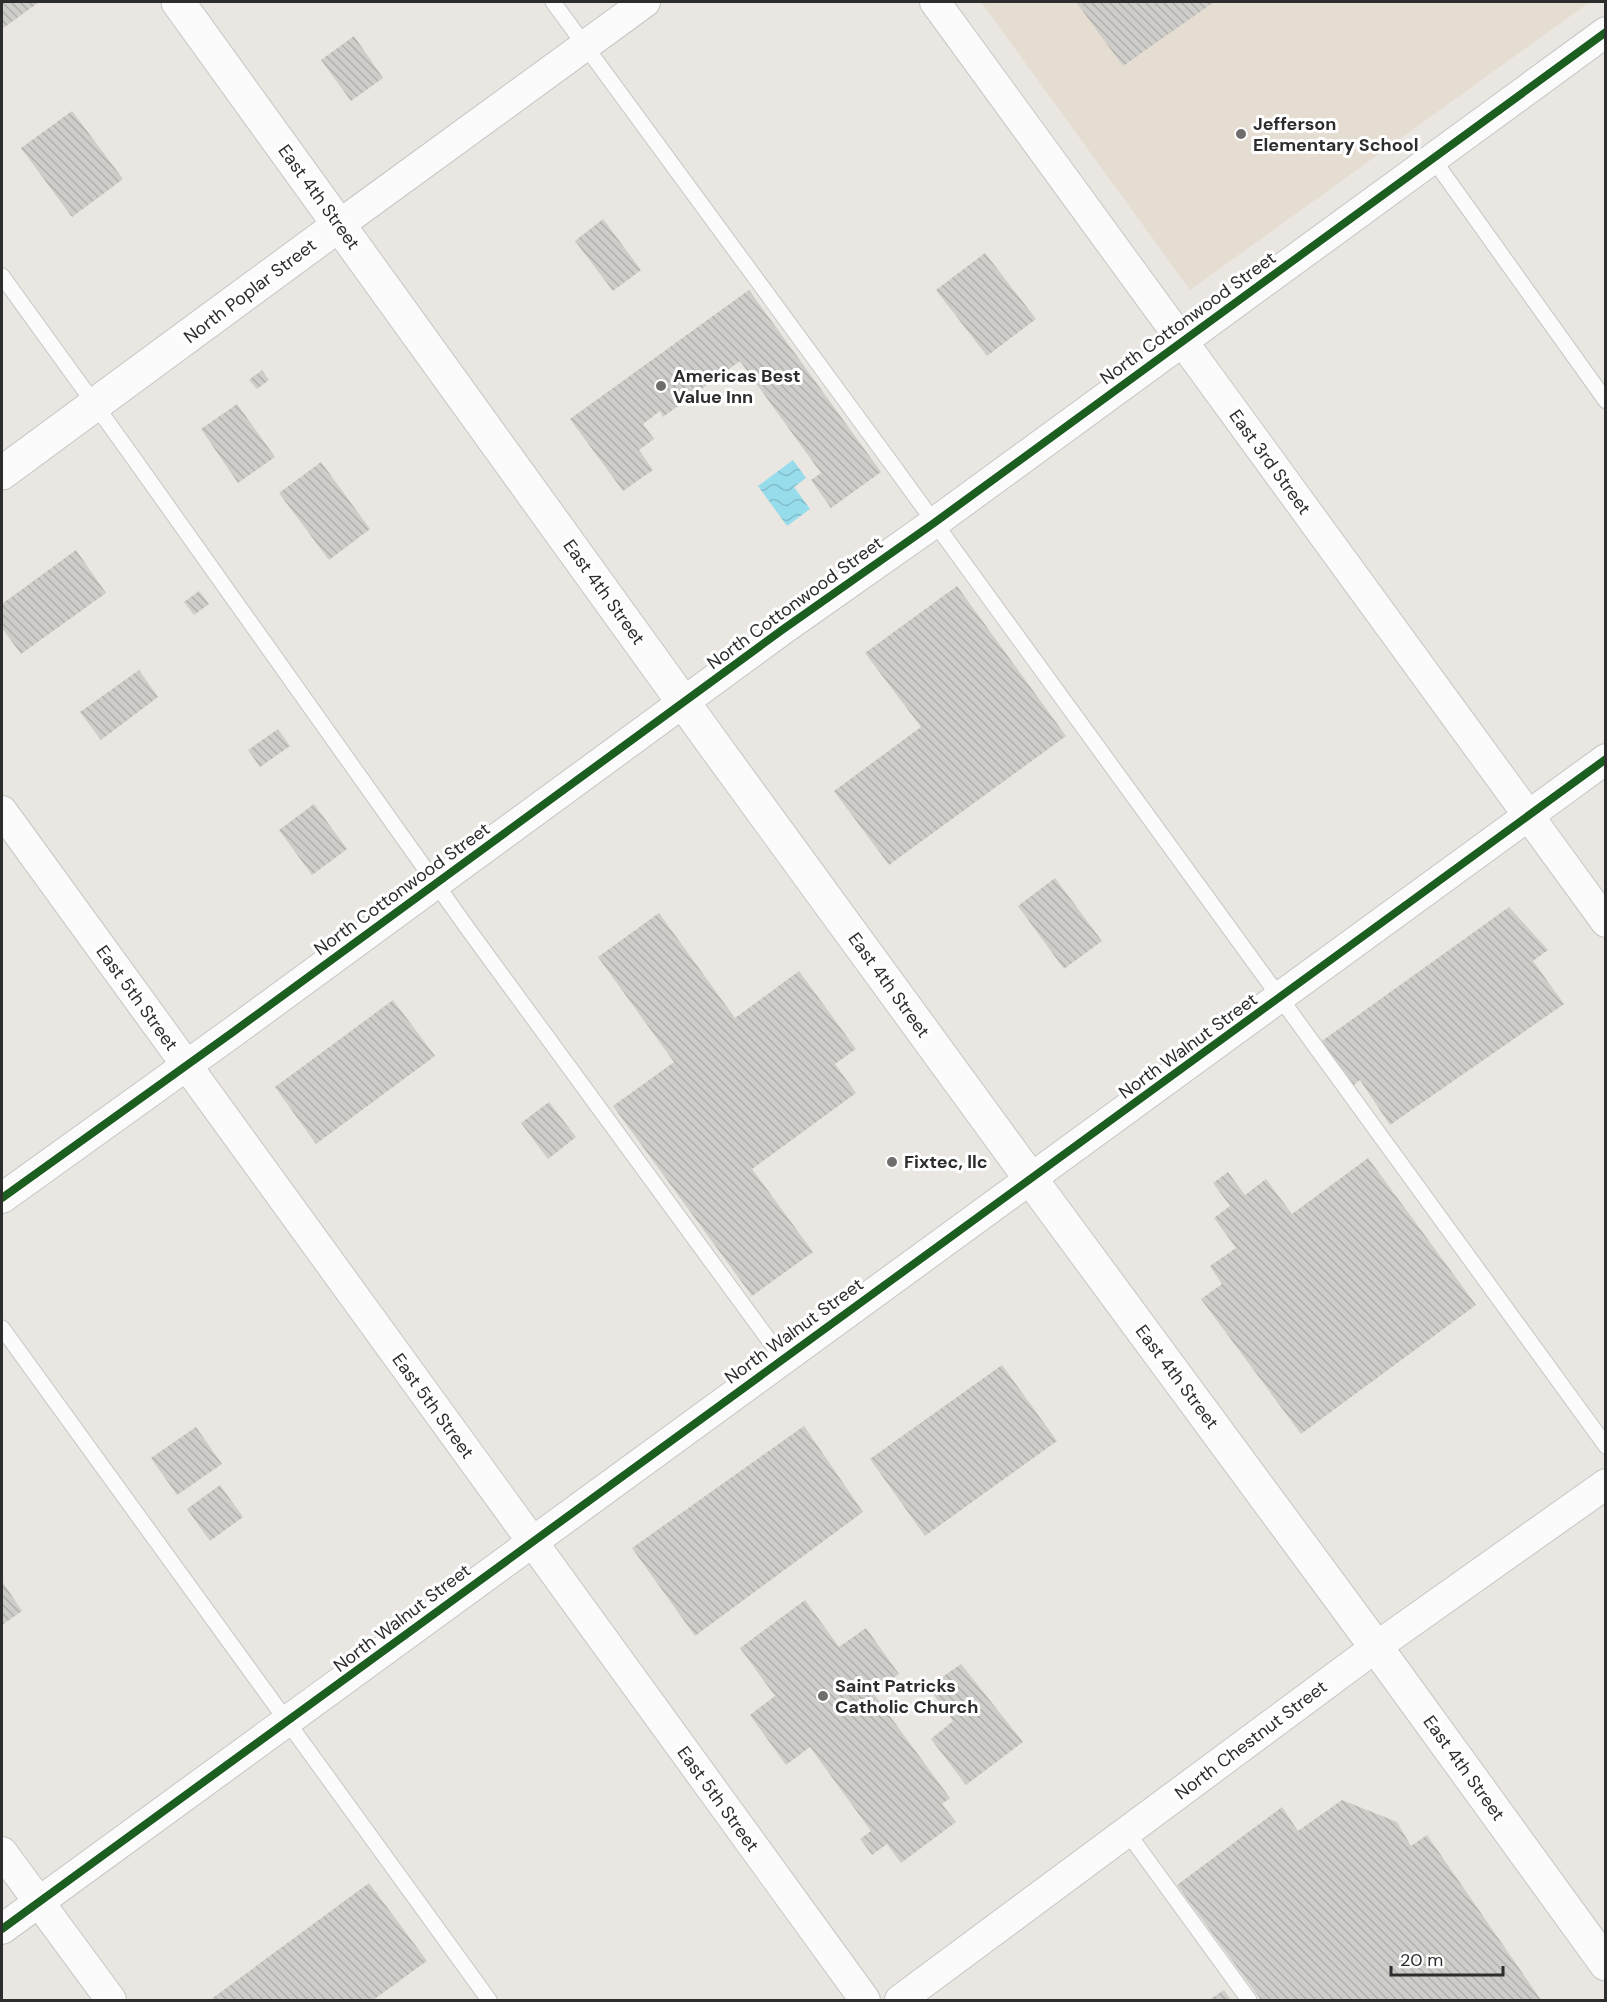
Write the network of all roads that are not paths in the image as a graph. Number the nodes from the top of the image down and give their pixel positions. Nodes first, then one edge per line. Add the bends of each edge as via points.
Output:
1 (178, 2) edge
2 (553, 2) edge
3 (645, 2) edge
4 (934, 2) edge
5 (1605, 32) edge
6 (585, 46) junction
7 (1432, 159) junction
8 (339, 225) junction
9 (2, 276) edge
10 (1182, 340) junction
11 (1605, 401) edge
12 (96, 405) junction
13 (2, 473) edge
14 (934, 523) junction
15 (683, 702) junction
16 (1605, 759) edge
17 (2, 810) edge
18 (1529, 816) junction
19 (435, 884) junction
20 (1605, 922) edge
21 (1280, 998) junction
22 (186, 1065) junction
23 (1030, 1178) junction
24 (2, 1198) edge
25 (2, 1328) edge
26 (782, 1358) junction
27 (1605, 1446) edge
28 (1605, 1484) edge
29 (531, 1541) junction
30 (1376, 1647) junction
31 (288, 1721) junction
32 (1127, 1832) junction
33 (2, 1852) edge
34 (39, 1902) junction
35 (2, 1929) edge
36 (1605, 1964) edge
37 (111, 2001) edge
38 (489, 2001) edge
39 (865, 2001) edge
40 (900, 2001) edge
41 (1249, 2001) edge

1 - 8 main road, East 4th Street
2 - 6 lane
3 - 6 street, North Poplar Street
4 - 10 street, East 3rd Street
5 - 7 street, North Cottonwood Street
6 - 8 street, North Poplar Street
6 - 14 lane
7 - 10 street, North Cottonwood Street
7 - 11 lane
8 - 12 main road, North Poplar Street
8 - 15 main road, East 4th Street
9 - 12 lane
10 - 14 street, North Cottonwood Street
10 - 18 street, East 3rd Street
12 - 13 main road, North Poplar Street
12 - 19 lane
14 - 15 street, North Cottonwood Street
14 - 21 lane
15 - 19 street, North Cottonwood Street
15 - 23 main road, East 4th Street
16 - 18 street, North Walnut Street
17 - 22 street, East 5th Street
18 - 20 street, East 3rd Street
18 - 21 street, North Walnut Street
19 - 22 street, North Cottonwood Street
19 - 26 lane
21 - 23 street, North Walnut Street
21 - 27 lane
22 - 24 street, North Cottonwood Street
22 - 29 street, East 5th Street
23 - 26 street, North Walnut Street
23 - 30 main road, East 4th Street
25 - 31 lane
26 - 29 street, North Walnut Street
28 - 30 street, North Chestnut Street
29 - 31 street, North Walnut Street
29 - 39 street, East 5th Street
30 - 32 street, North Chestnut Street
30 - 36 main road, East 4th Street
31 - 34 street, North Walnut Street
31 - 38 lane
32 - 40 street, North Chestnut Street
32 - 41 lane
33 - 34 street
34 - 35 street, North Walnut Street
34 - 37 street

